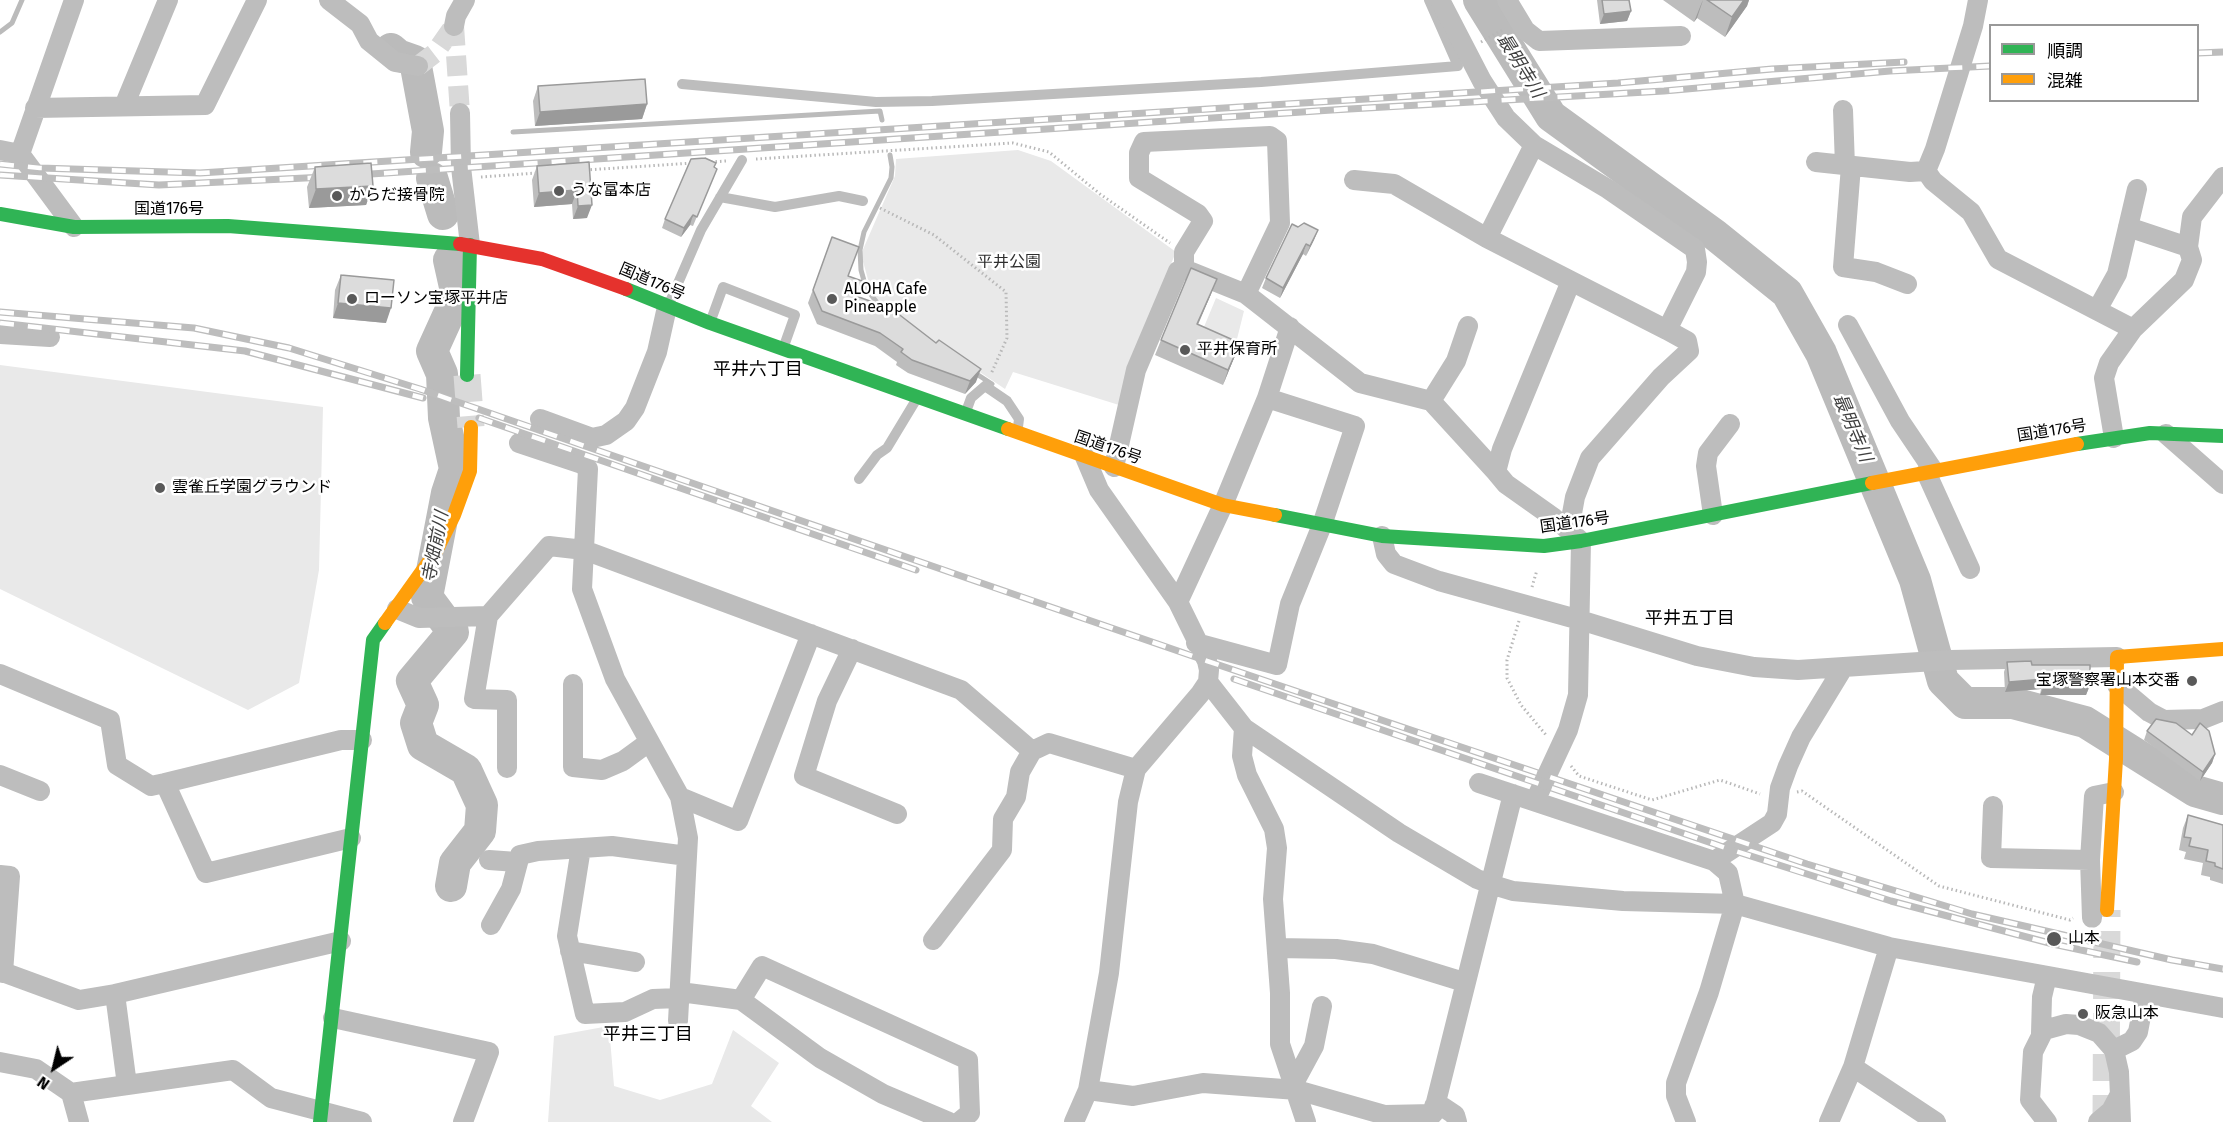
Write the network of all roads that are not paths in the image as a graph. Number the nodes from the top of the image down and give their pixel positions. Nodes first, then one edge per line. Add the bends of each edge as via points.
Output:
1 (74, 0) edge
2 (168, 0) edge
3 (257, 0) edge
4 (329, 0) edge
5 (465, 0) edge
6 (1429, 0) edge
7 (1440, 0) edge
8 (1507, 0) edge
9 (1978, 0) edge
10 (454, 26) dead end
11 (1681, 36) dead end
12 (418, 66) dead end
13 (682, 84) dead end
14 (124, 106) junction
15 (35, 108) junction
16 (1843, 110) dead end
17 (460, 113) tunnel mouth
18 (1534, 145) junction
19 (0, 150) edge
20 (20, 154) junction
21 (742, 160) road end
22 (1816, 162) dead end
23 (1848, 166) junction
24 (1926, 171) junction
25 (2223, 177) edge
26 (1354, 180) dead end
27 (2137, 189) dead end
28 (720, 197) junction
29 (863, 201) dead end
30 (0, 214) edge
31 (74, 226) junction
32 (2128, 227) junction
33 (1487, 238) junction
34 (470, 245) junction
35 (2188, 247) junction
36 (1184, 261) junction
37 (1571, 281) junction
38 (1907, 284) dead end
39 (1246, 294) junction
40 (667, 308) junction
41 (2097, 310) junction
42 (710, 323) junction
43 (1848, 325) dead end
44 (1290, 327) junction
45 (1468, 327) dead end
46 (2133, 329) junction
47 (1667, 330) junction
48 (0, 334) edge
49 (50, 338) dead end
50 (782, 350) junction
51 (467, 375) tunnel mouth
52 (916, 398) junction
53 (1267, 398) junction
54 (1431, 401) junction
55 (965, 415) junction
56 (540, 419) dead end
57 (1730, 424) dead end
58 (471, 427) tunnel mouth
59 (1018, 434) junction
60 (2165, 434) junction
61 (2223, 436) edge
62 (2114, 438) junction
63 (519, 442) dead end
64 (1085, 457) junction
65 (1114, 467) junction
66 (1930, 471) junction
67 (1496, 472) junction
68 (859, 479) dead end
69 (2223, 484) edge
70 (1223, 505) junction
71 (1713, 515) junction
72 (1322, 525) junction
73 (1382, 536) junction
74 (1575, 536) junction
75 (584, 550) junction
76 (1970, 569) dead end
77 (1178, 602) junction
78 (396, 609) junction
79 (488, 616) junction
80 (1580, 620) junction
81 (811, 634) junction
82 (1196, 643) junction
83 (852, 649) junction
84 (2223, 649) edge
85 (2118, 657) junction
86 (1843, 668) junction
87 (0, 674) edge
88 (1208, 682) junction
89 (573, 684) dead end
90 (2117, 685) junction
91 (2223, 711) edge
92 (1244, 728) junction
93 (362, 740) junction
94 (649, 742) junction
95 (1032, 751) junction
96 (507, 768) dead end
97 (1136, 769) junction
98 (0, 775) edge
99 (165, 783) junction
100 (1479, 783) dead end
101 (40, 791) dead end
102 (2114, 792) junction
103 (1514, 794) junction
104 (680, 797) junction
105 (1535, 801) junction
106 (1993, 807) dead end
107 (897, 814) dead end
108 (351, 838) junction
109 (581, 848) junction
110 (687, 856) junction
111 (489, 860) dead end
112 (2090, 860) junction
113 (1714, 861) junction
114 (518, 862) junction
115 (0, 875) edge
116 (1493, 885) junction
117 (1735, 904) junction
118 (2099, 914) joint
119 (491, 925) dead end
120 (933, 940) dead end
121 (341, 941) junction
122 (1889, 946) junction
123 (1277, 948) junction
124 (570, 951) junction
125 (635, 962) dead end
126 (2, 972) edge
127 (2047, 976) junction
128 (1464, 982) junction
129 (115, 994) junction
130 (679, 995) junction
131 (2145, 995) junction
132 (741, 1000) junction
133 (1322, 1006) dead end
134 (2223, 1008) edge
135 (333, 1018) junction
136 (678, 1021) dead end
137 (2041, 1033) junction
138 (2114, 1050) junction
139 (0, 1062) edge
140 (1853, 1067) junction
141 (127, 1085) junction
142 (1296, 1087) junction
143 (1088, 1090) junction
144 (71, 1093) junction
145 (2119, 1096) junction
146 (1434, 1106) junction
147 (321, 1117) edge
148 (79, 1122) edge
149 (362, 1122) edge
150 (463, 1122) edge
151 (949, 1122) edge
152 (960, 1122) edge
153 (1074, 1122) edge
154 (1306, 1122) edge
155 (1457, 1122) edge
156 (1686, 1122) edge
157 (1829, 1122) edge
158 (1936, 1122) edge
159 (2047, 1122) edge
160 (2098, 1122) edge
161 (2121, 1122) edge

1 - 15 street
2 - 14 street
3 - 14 street via 205,105
4 - 12 street via 360,24 369,41 395,62
5 - 10 street
6 - 13 lane via 1458,66 932,101 876,102
7 - 18 street via 1482,81 1506,118
8 - 11 street via 1525,30 1539,41
9 - 24 street via 1946,116
14 - 15 street
15 - 20 street
16 - 23 street
17 - 34 street
18 - 33 street
18 - 47 street via 1608,189 1695,249 1696,272
19 - 20 street
20 - 31 street
21 - 28 lane
22 - 23 street
23 - 24 street
23 - 38 street via 1843,267 1876,272
24 - 41 street via 1971,212 1998,259
25 - 35 street via 2192,218
26 - 33 street via 1394,184
27 - 32 street
28 - 29 lane via 775,207 839,196
28 - 40 lane
30 - 31 main road, 国道176号
31 - 34 main road, 国道176号 via 228,226
32 - 35 street
32 - 41 street via 2117,274
33 - 37 street
34 - 40 main road, 国道176号 via 542,260 598,278
34 - 51 main road
35 - 46 street via 2192,260 2184,280
36 - 39 street
36 - 39 street via 1203,221 1198,214 1139,178 1138,153 1144,142 1270,136 1277,141 1280,223
36 - 65 street via 1136,370
37 - 47 street
37 - 67 street via 1502,448
39 - 44 street
40 - 42 main road, 国道176号
40 - 56 street via 657,352 626,421 606,435 592,438
41 - 46 street
42 - 50 main road, 国道176号
42 - 50 lane via 723,287 795,315
43 - 66 street
44 - 53 street
44 - 54 street via 1360,383
45 - 54 street via 1456,361
46 - 62 street via 2109,363 2104,378
47 - 74 street via 1687,341 1689,351 1590,458 1575,497
48 - 49 street
50 - 52 main road, 国道176号
52 - 55 main road, 国道176号
52 - 68 lane via 886,448
53 - 70 street
53 - 72 street via 1355,426
54 - 67 street
55 - 59 main road, 国道176号
55 - 59 lane via 971,398 985,386 1007,401 1019,419
57 - 71 street via 1708,453 1706,466
58 - 78 main road via 470,471 454,515 435,553
59 - 64 main road, 国道176号
60 - 61 main road, 国道176号
60 - 62 main road, 国道176号
60 - 69 street
62 - 66 main road, 国道176号
63 - 75 street via 588,469
64 - 65 main road, 国道176号
64 - 77 street via 1099,490
65 - 70 main road, 国道176号
66 - 71 main road, 国道176号
66 - 76 street
67 - 74 street
70 - 72 main road, 国道176号
70 - 77 street
71 - 74 main road, 国道176号
72 - 73 main road, 国道176号
72 - 82 street via 1290,604 1278,665
73 - 74 main road, 国道176号 via 1544,546
73 - 80 street via 1386,554 1394,564 1439,581
74 - 80 street
75 - 79 street via 549,546
75 - 81 street
75 - 94 street via 582,589 615,679
77 - 82 street
78 - 79 street via 418,618
78 - 93 main road via 373,640
79 - 96 street via 474,699 507,700
80 - 86 street via 1697,656 1754,667
80 - 105 street via 1578,695 1568,730
81 - 83 street
81 - 104 street via 738,821
82 - 88 street via 1207,661
83 - 95 street via 961,690
83 - 107 street via 827,701 804,776
84 - 85 main road
85 - 86 street via 1950,660
85 - 90 main road
86 - 113 street via 1801,737 1788,766 1772,823
87 - 99 street via 110,720 117,765 151,786
88 - 92 street
88 - 97 street
89 - 94 street via 573,767 602,770 623,761
90 - 91 street via 2148,712 2164,720 2203,719
90 - 102 main road
92 - 116 street via 1399,833
92 - 123 street via 1242,756 1247,775 1274,829 1277,848 1273,899
93 - 99 street via 341,740
93 - 108 main road
94 - 104 street
95 - 97 street via 1049,743
95 - 120 street via 1020,772 1016,797 1003,819 1002,850
97 - 143 street via 1128,802 1108,973
98 - 101 street
99 - 108 street via 206,873
100 - 103 street
102 - 112 street via 2094,796
102 - 118 main road
103 - 105 street
103 - 116 street
104 - 110 street via 688,838
105 - 113 street
106 - 112 street via 1991,858
108 - 121 main road
109 - 110 street via 612,846
109 - 114 street via 538,850 520,855
109 - 124 street via 567,936
110 - 130 street
111 - 114 street
112 - 118 street
113 - 117 street via 1728,873
114 - 119 street via 511,889
115 - 126 street via 10,876
116 - 117 street via 1513,891 1623,901
116 - 128 street
117 - 122 street
117 - 156 street via 1676,1083 1676,1096
121 - 129 street
121 - 135 main road
122 - 127 street
122 - 140 street
123 - 128 street via 1373,954
123 - 142 street via 1280,1044
124 - 125 street
124 - 130 street via 585,1014 625,1012 653,999
126 - 129 street via 79,1000
127 - 131 street
127 - 137 street
128 - 146 street
129 - 141 street
130 - 132 street
130 - 136 street
131 - 134 street
131 - 138 street via 2138,1032 2132,1041
132 - 151 street via 820,1058 883,1094
132 - 152 street via 762,966 968,1060 970,1113
133 - 142 street via 1314,1046
135 - 147 main road
135 - 150 street via 489,1052
137 - 138 street via 2056,1025 2079,1025 2100,1033
137 - 159 street via 2032,1052 2029,1093 2032,1106
138 - 145 street via 2120,1072
139 - 144 street via 36,1069
140 - 157 street
140 - 158 street
141 - 144 street
141 - 147 street via 233,1070 271,1098
142 - 143 street via 1203,1083 1133,1096
142 - 146 street via 1385,1115 1433,1114
142 - 154 street
143 - 153 street
144 - 148 street
145 - 160 street via 2111,1111
145 - 161 street
146 - 155 street via 1455,1115
147 - 149 street

